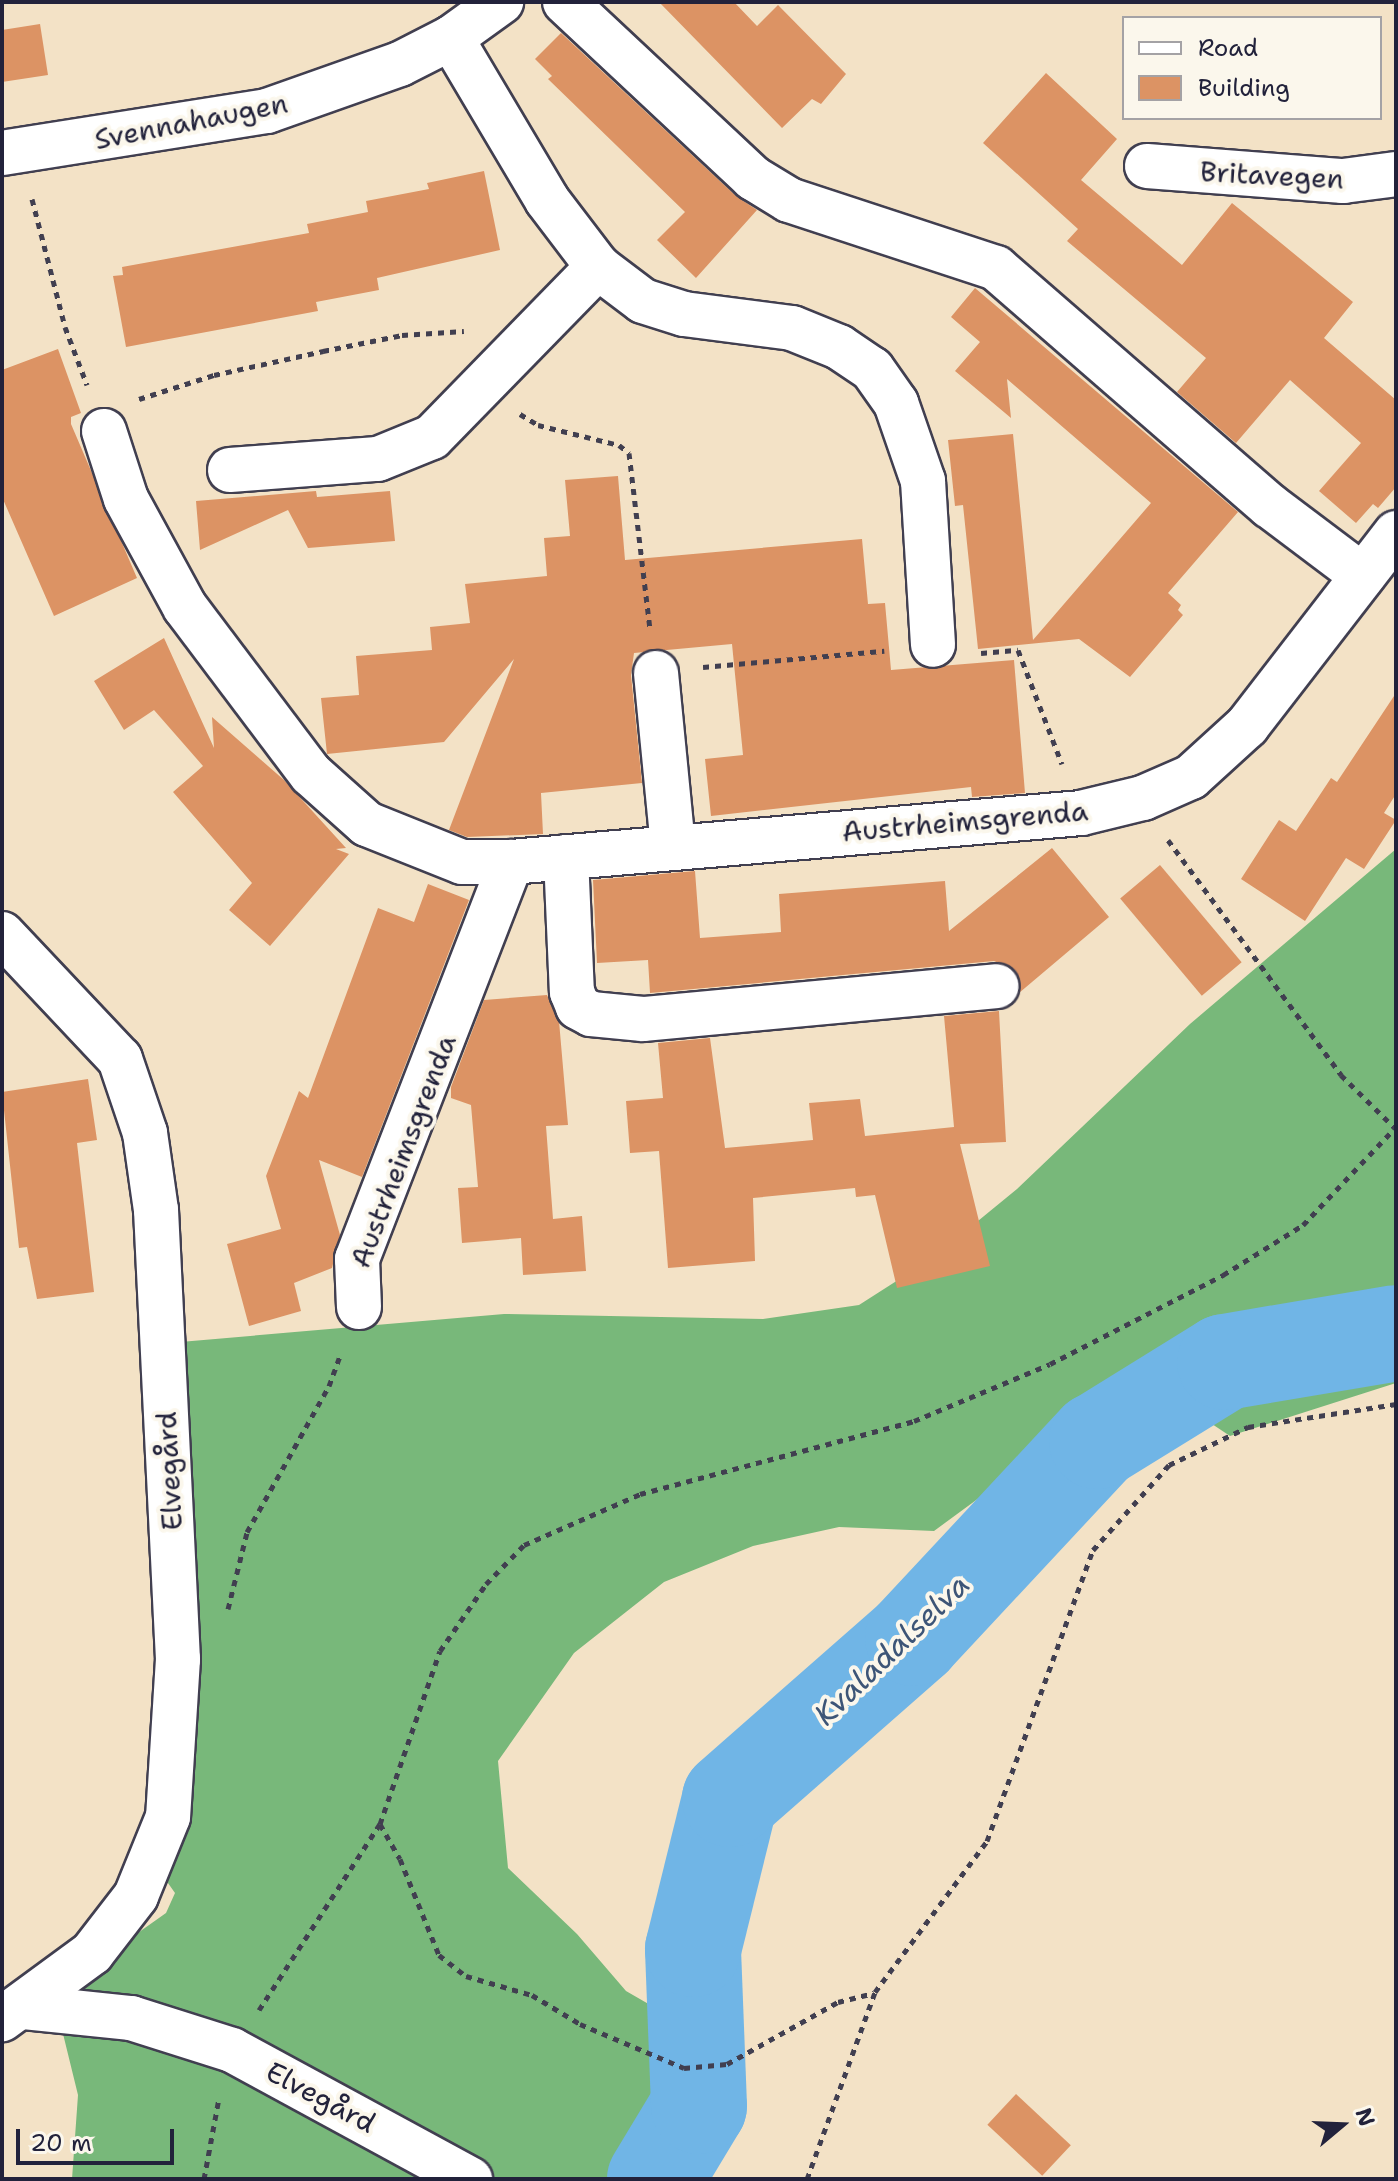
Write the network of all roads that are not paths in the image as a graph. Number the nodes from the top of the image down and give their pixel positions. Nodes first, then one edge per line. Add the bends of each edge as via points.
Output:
1 (501, 2) edge
2 (565, 2) edge
3 (451, 38) junction
4 (11, 152) edge
5 (1147, 166) dead end
6 (1396, 174) edge
7 (598, 267) junction
8 (104, 431) road end
9 (230, 470) dead end
10 (1396, 533) edge
11 (1363, 576) junction
12 (933, 645) road end
13 (656, 673) road end
14 (673, 846) junction
15 (566, 857) junction
16 (511, 862) junction
17 (2, 934) edge
18 (996, 986) dead end
19 (359, 1307) road end
20 (13, 2013) edge
21 (470, 2179) edge

1 - 3 street, Svennahaugen
2 - 11 street via 753,178 789,200 996,268 1270,506
3 - 4 street, Svennahaugen via 354,84 267,111
3 - 7 street via 547,200
5 - 6 street, Britavegen via 1343,181
7 - 9 street via 432,437 393,454
7 - 12 street via 643,301 684,314 792,328 839,347 872,369 896,403 923,481
8 - 16 street, Austrheimsgrenda via 126,499 185,607 311,774 367,824 413,846 462,862
10 - 11 street, Austrheimsgrenda
11 - 14 street, Austrheimsgrenda via 1247,726 1191,777 1143,798 1081,813
13 - 14 street
14 - 15 street, Austrheimsgrenda
15 - 16 street, Austrheimsgrenda
15 - 18 street via 572,992 578,1007 591,1014 643,1019
16 - 19 street, Austrheimsgrenda via 357,1259
17 - 20 street, Elvegård via 120,1059 145,1133 156,1210 178,1659 168,1817 136,1896 92,1953
20 - 21 street, Elvegård via 131,2018 232,2050

